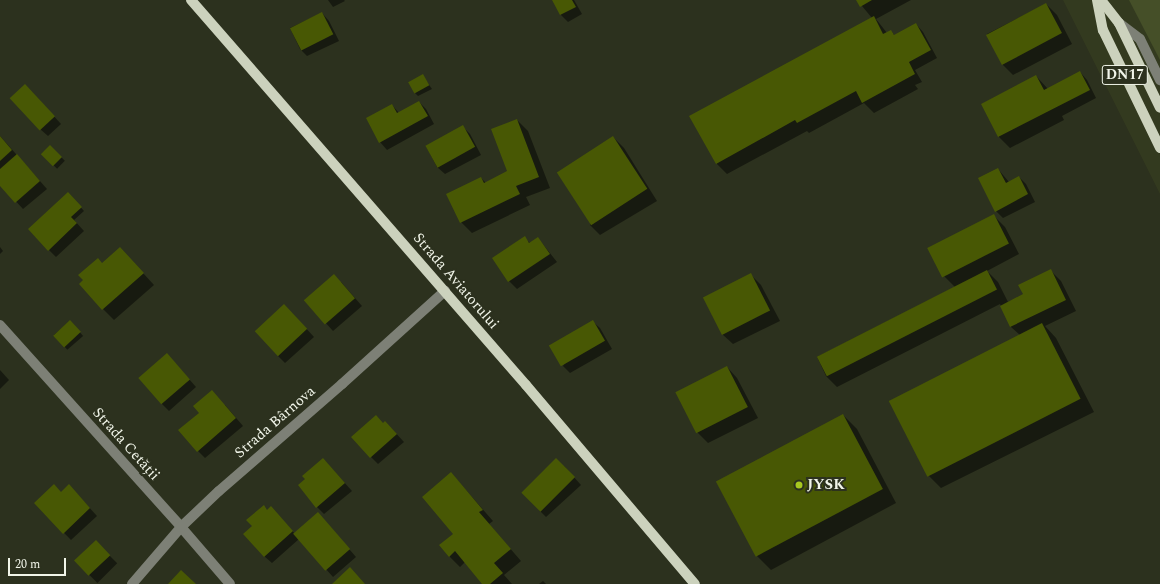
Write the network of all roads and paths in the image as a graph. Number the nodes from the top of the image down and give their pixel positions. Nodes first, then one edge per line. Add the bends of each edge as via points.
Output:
1 (191, 0) edge
2 (1097, 0) edge
3 (1101, 0) edge
4 (1119, 23) junction
5 (1160, 80) edge
6 (1160, 108) edge
7 (1160, 148) edge
8 (445, 291) junction
9 (0, 325) edge
10 (181, 528) junction
11 (132, 584) edge
12 (230, 584) edge
13 (695, 584) edge

1 - 8 main road, Strada Aviatorului
2 - 7 main road, DN17 via 1103,30
3 - 4 main road, DN17
4 - 5 street via 1140,39
4 - 6 main road, DN17
8 - 10 street, Strada Bârnova via 256,457
8 - 13 main road, Strada Aviatorului
9 - 10 street, Strada Cetății
10 - 11 street, Strada Bârnova
10 - 12 street, Strada Cetății

